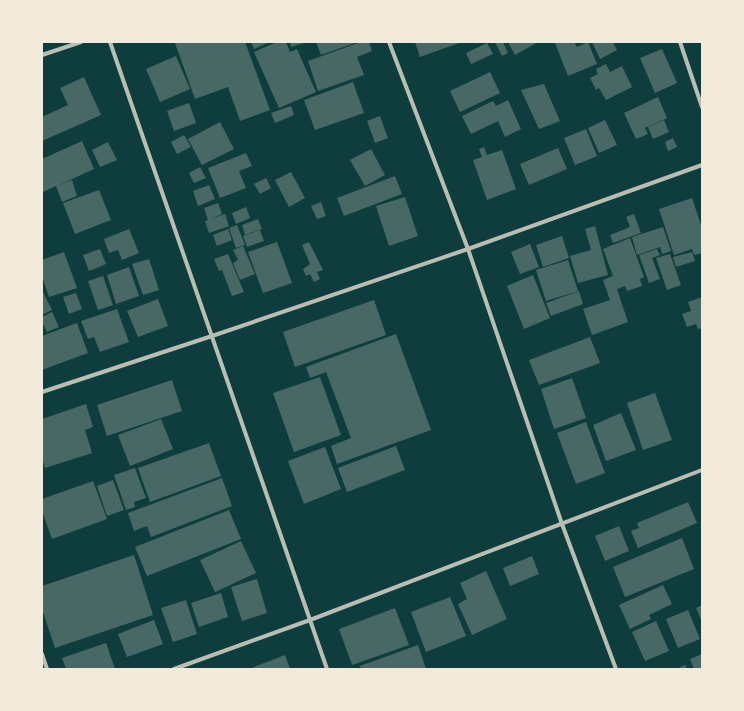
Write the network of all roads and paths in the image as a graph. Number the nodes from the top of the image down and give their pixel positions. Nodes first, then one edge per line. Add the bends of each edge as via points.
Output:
1 (81, 42) edge
2 (110, 42) edge
3 (389, 42) edge
4 (680, 42) edge
5 (42, 55) edge
6 (702, 107) edge
7 (702, 165) edge
8 (468, 249) junction
9 (212, 336) junction
10 (42, 392) edge
11 (702, 470) edge
12 (562, 524) junction
13 (310, 620) junction
14 (42, 654) edge
15 (47, 669) edge
16 (174, 669) edge
17 (327, 669) edge
18 (616, 669) edge

1 - 5 street
2 - 9 street
3 - 8 street
4 - 6 street
7 - 8 street
8 - 9 street
8 - 12 street
9 - 10 street
9 - 13 street
11 - 12 street
12 - 13 street
12 - 18 street
13 - 16 street
13 - 17 street
14 - 15 street

